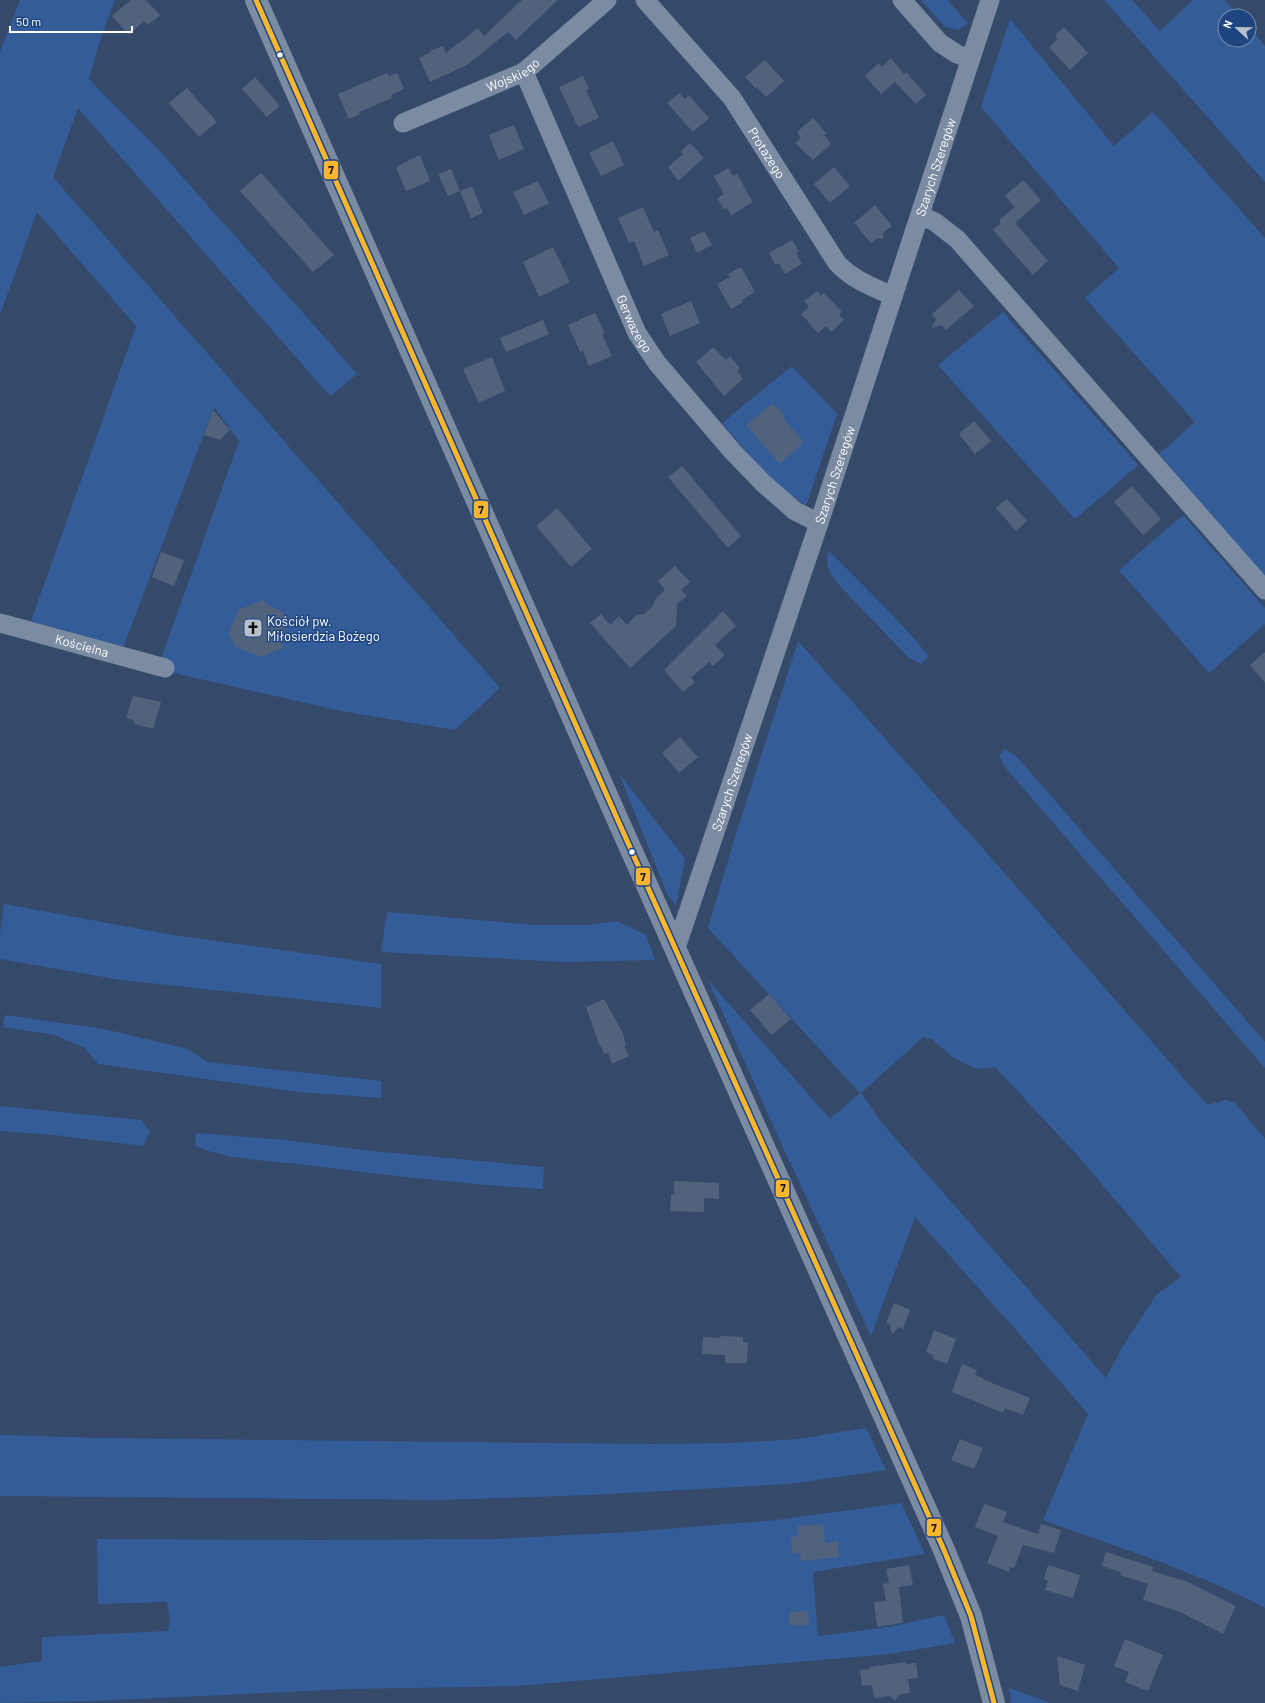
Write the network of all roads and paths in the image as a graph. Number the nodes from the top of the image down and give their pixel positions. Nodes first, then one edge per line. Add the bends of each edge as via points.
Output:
1 (256, 0) edge
2 (607, 0) edge
3 (645, 0) edge
4 (902, 0) edge
5 (990, 0) edge
6 (970, 59) junction
7 (524, 72) junction
8 (403, 123) dead end
9 (920, 215) junction
10 (894, 296) junction
11 (819, 523) junction
12 (1265, 590) edge
13 (0, 623) edge
14 (164, 668) dead end
15 (676, 948) junction
16 (994, 1703) edge

1 - 15 street
2 - 7 street, Wojskiego
3 - 10 street, Protazego via 732,98 837,263 853,278
4 - 6 street via 940,43
5 - 6 street, Szarych Szeregów
6 - 9 street, Szarych Szeregów
7 - 8 street, Wojskiego
7 - 11 street, Gerwazego via 634,326 646,348 745,465 795,511
9 - 10 street, Szarych Szeregów
9 - 12 street via 935,222 957,239
10 - 11 street, Szarych Szeregów
11 - 15 street, Szarych Szeregów
13 - 14 street, Kościelna
15 - 16 street via 944,1550 971,1616

